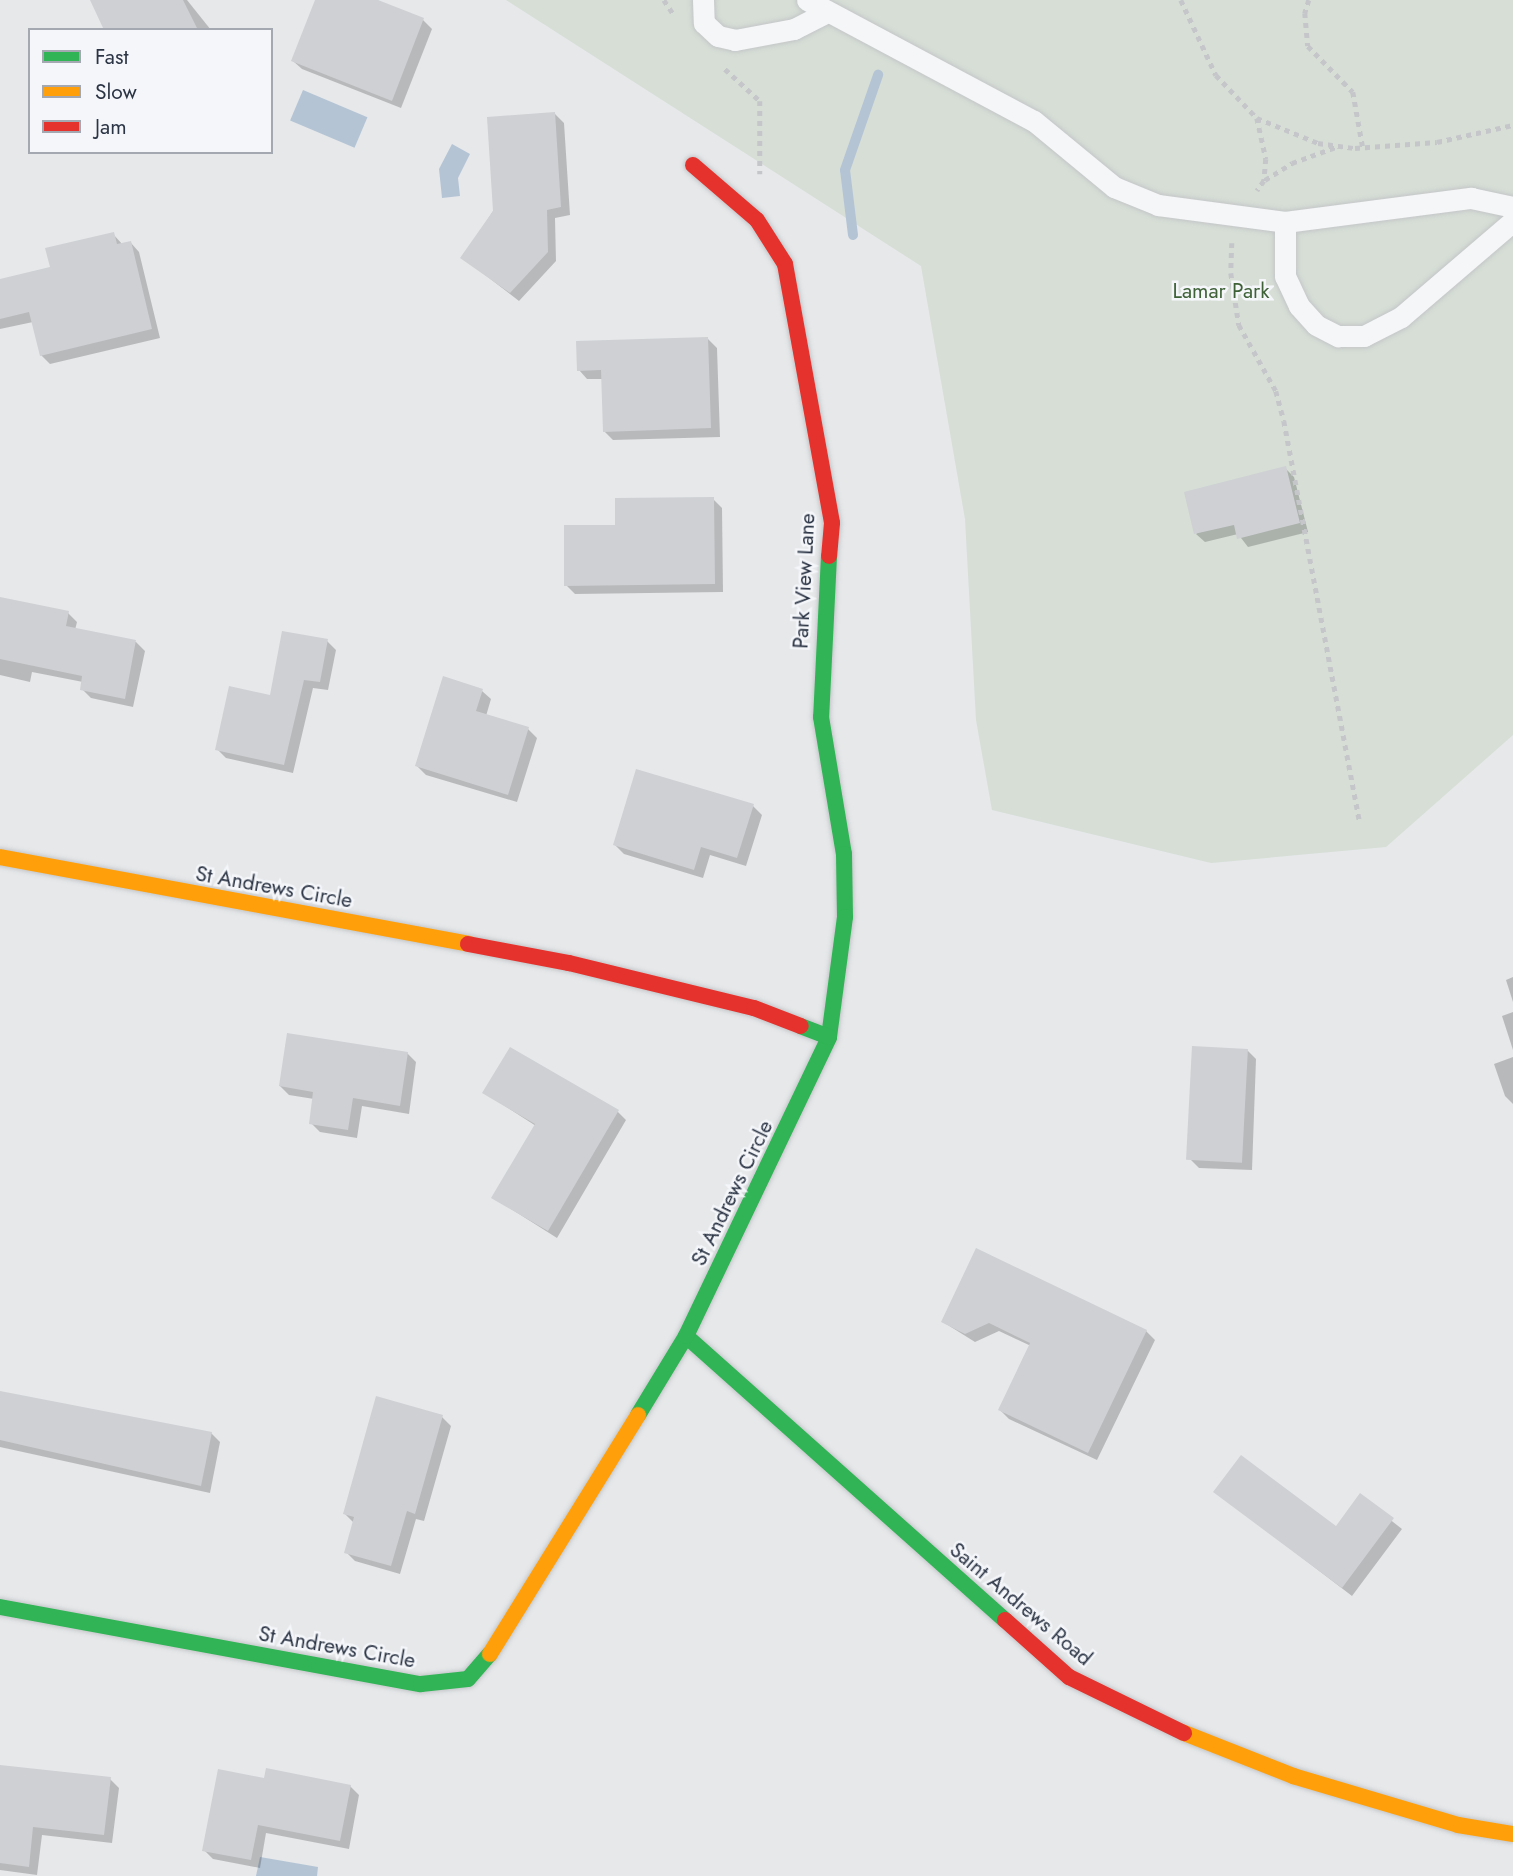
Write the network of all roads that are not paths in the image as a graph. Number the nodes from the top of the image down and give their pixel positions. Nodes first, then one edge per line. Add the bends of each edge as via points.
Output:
1 (704, 0) edge
2 (807, 0) edge
3 (827, 12) junction
4 (693, 165) dead end
5 (1513, 207) edge
6 (1513, 221) edge
7 (1285, 222) junction
8 (0, 857) edge
9 (829, 1037) junction
10 (686, 1336) junction
11 (0, 1607) edge
12 (1513, 1834) edge

1 - 3 lane via 705,23 718,36 735,40 794,29
2 - 3 lane
3 - 7 lane via 1034,121 1114,187 1158,205
4 - 9 street, Park View Lane via 757,220 785,264 832,523 822,632 821,717 844,855 845,917
5 - 7 lane via 1471,198
6 - 7 lane via 1401,317 1364,336 1338,336 1316,325 1299,306 1285,275
8 - 9 street, St Andrews Circle via 569,963 754,1008
9 - 10 street, St Andrews Circle
10 - 11 street, St Andrews Circle via 499,1643 468,1679 421,1684
10 - 12 street, Saint Andrews Road via 1069,1677 1173,1728 1293,1776 1458,1825

